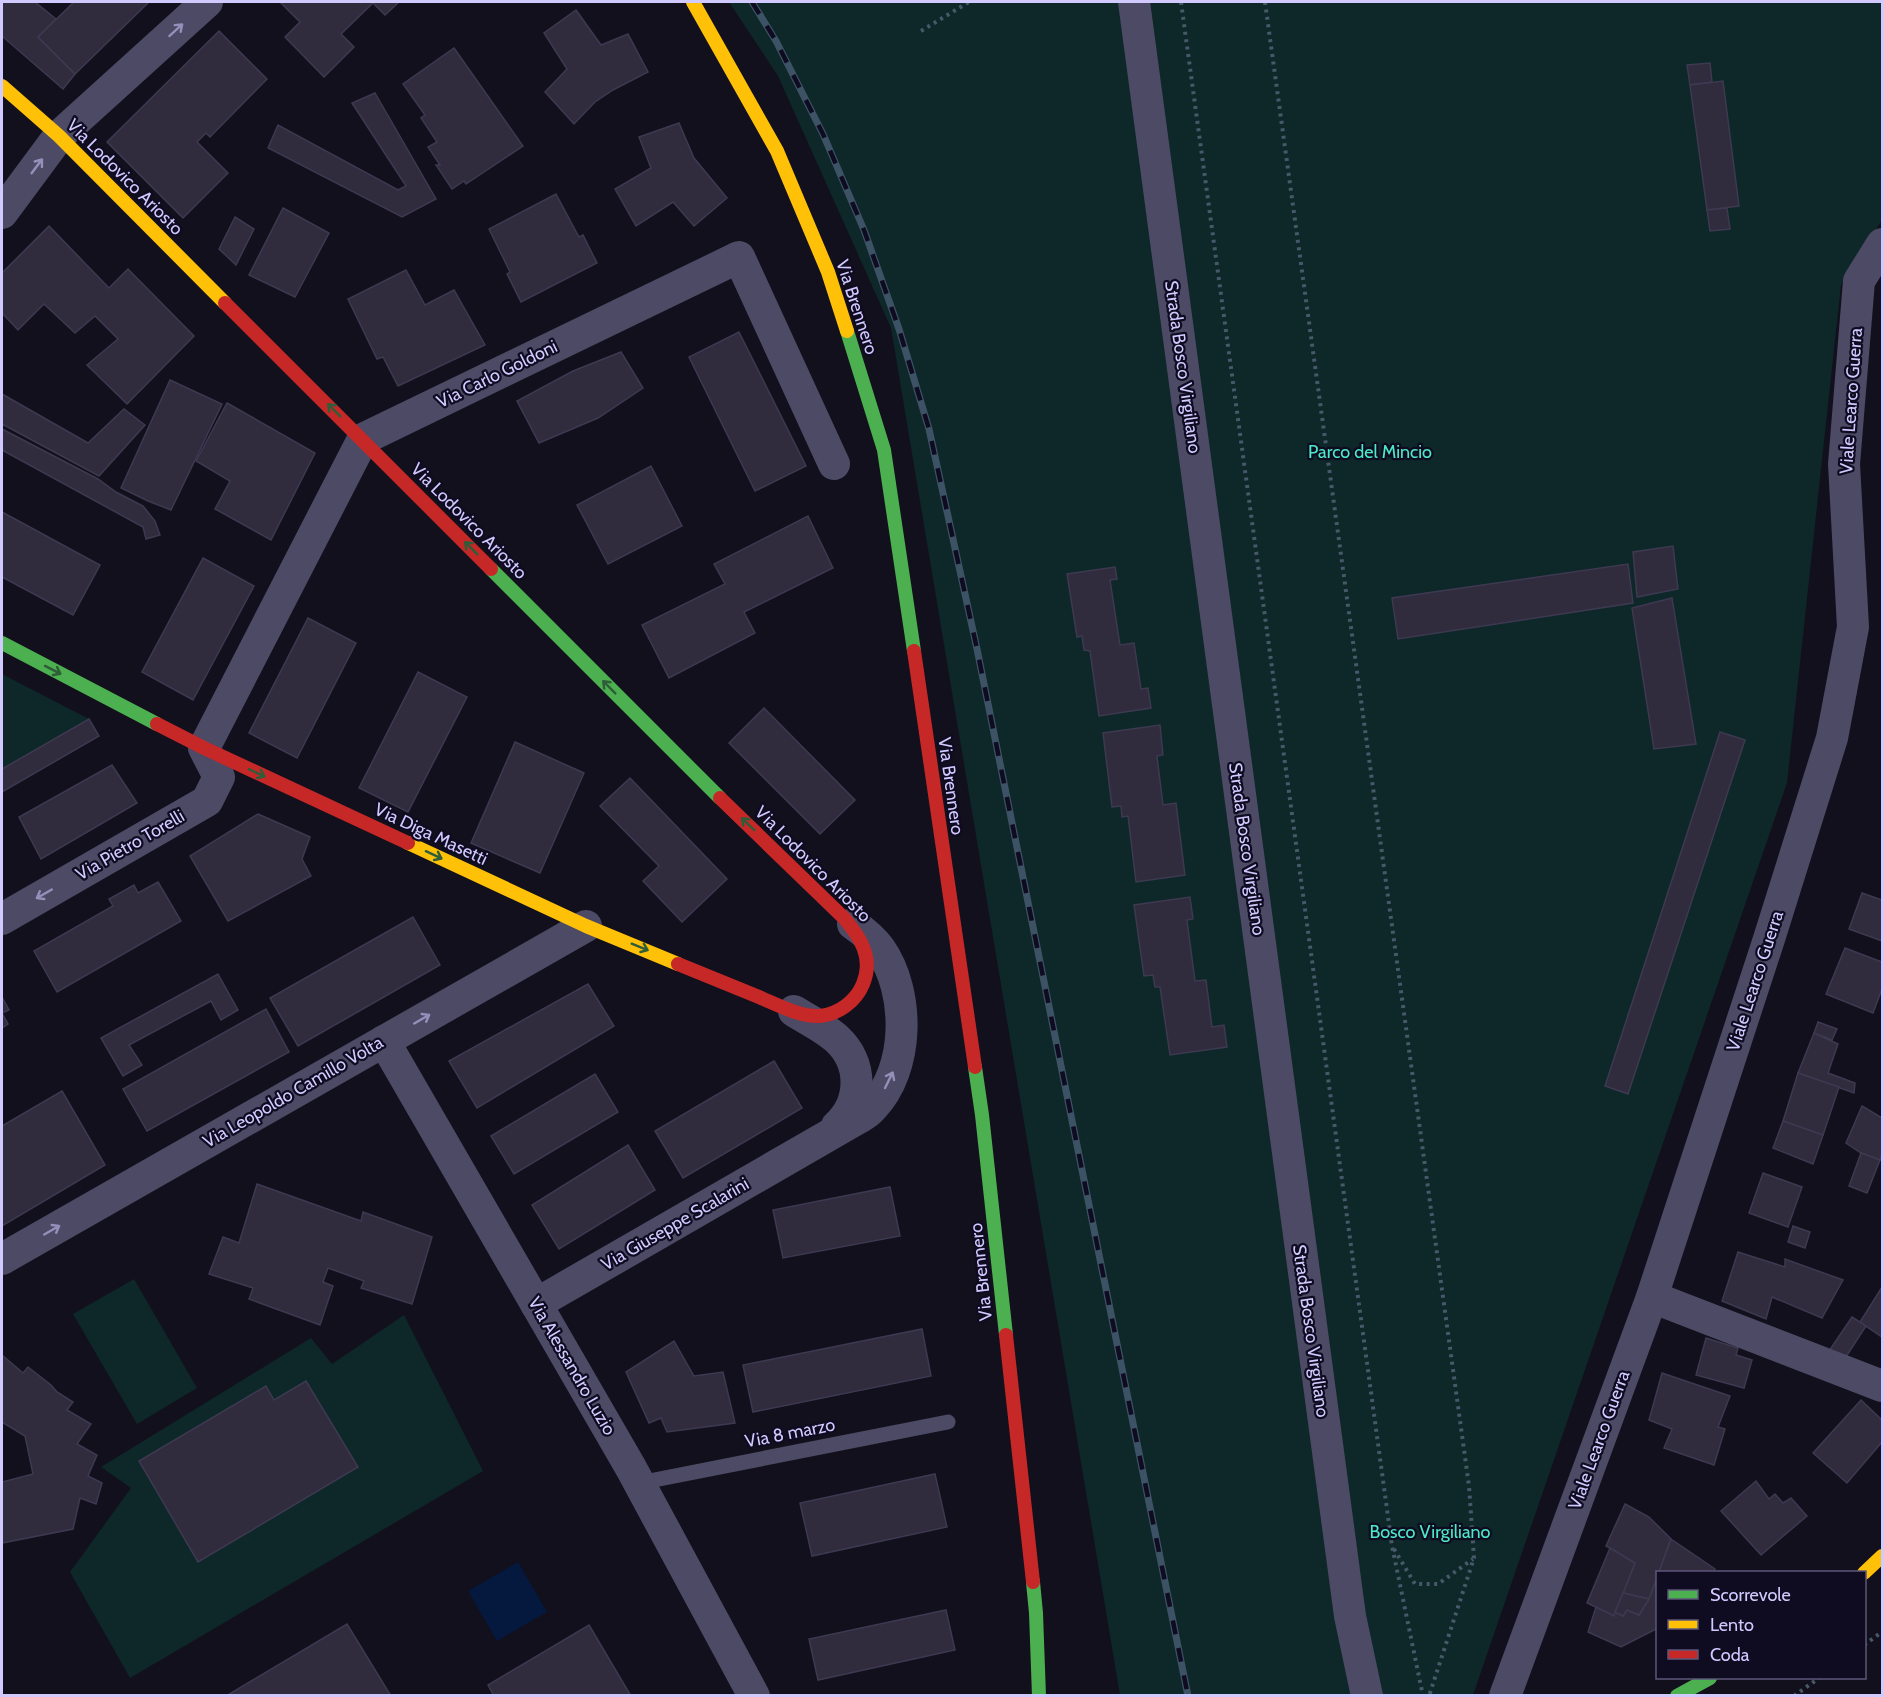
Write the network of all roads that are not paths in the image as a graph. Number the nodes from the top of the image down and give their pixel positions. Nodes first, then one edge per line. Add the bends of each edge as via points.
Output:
1 (207, 2) edge
2 (693, 2) edge
3 (1134, 2) edge
4 (2, 86) edge
5 (59, 136) junction
6 (2, 213) edge
7 (1882, 244) edge
8 (363, 440) junction
9 (834, 464) dead end
10 (2, 643) edge
11 (204, 748) junction
12 (844, 918) junction
13 (2, 919) edge
14 (586, 926) junction
15 (854, 1000) joint
16 (794, 1011) junction
17 (384, 1041) junction
18 (814, 1143) junction
19 (2, 1259) edge
20 (1652, 1297) junction
21 (536, 1304) junction
22 (1882, 1386) edge
23 (948, 1422) dead end
24 (639, 1483) junction
25 (1882, 1556) edge
26 (1866, 1571) edge
27 (1036, 1613) junction
28 (1053, 1675) dead end
29 (1706, 1679) edge
30 (754, 1695) edge
31 (1034, 1695) edge
32 (1039, 1695) edge
33 (1367, 1695) edge
34 (1505, 1695) edge
35 (1677, 1695) edge

5 -> 1 street
2 - 27 street, Via Brennero via 777,151 828,272 884,450 982,1114
3 - 33 street, Strada Bosco Virgiliano via 1348,1604
4 - 5 street, Via Lodovico Ariosto
6 -> 5 street
8 -> 5 street, Via Lodovico Ariosto
7 - 20 street, Viale Learco Guerra via 1860,281 1844,464 1853,627 1832,738
8 - 9 street, Via Carlo Goldoni via 740,257
8 - 11 street
12 -> 8 street, Via Lodovico Ariosto
10 -> 11 street, Via Diga Masetti
11 -> 13 street, Via Pietro Torelli via 219,777 207,801
11 -> 14 street, Via Diga Masetti
12 - 15 street, Via Lodovico Ariosto via 861,939 866,954 863,986
18 -> 12 street via 872,1108 893,1072 902,1030 902,1010 890,967 866,933
14 -> 16 street, Via Diga Masetti
17 -> 14 street, Via Leopoldo Camillo Volta
15 - 16 street, Via Diga Masetti via 825,1015 809,1016
16 - 18 street via 836,1038 849,1053 856,1071 857,1090 851,1109
19 -> 17 street, Via Leopoldo Camillo Volta
17 - 21 street, Via Alessandro Luzio
18 - 21 street, Via Giuseppe Scalarini
20 - 22 street
20 - 34 street, Viale Learco Guerra
21 - 24 street, Via Alessandro Luzio
23 - 24 lane, Via 8 marzo
24 - 30 street, Via Alessandro Luzio
25 - 26 street
27 - 28 street, Via Brennero
27 - 31 street, Via Brennero
27 - 32 street, Via Brennero
29 - 35 street

